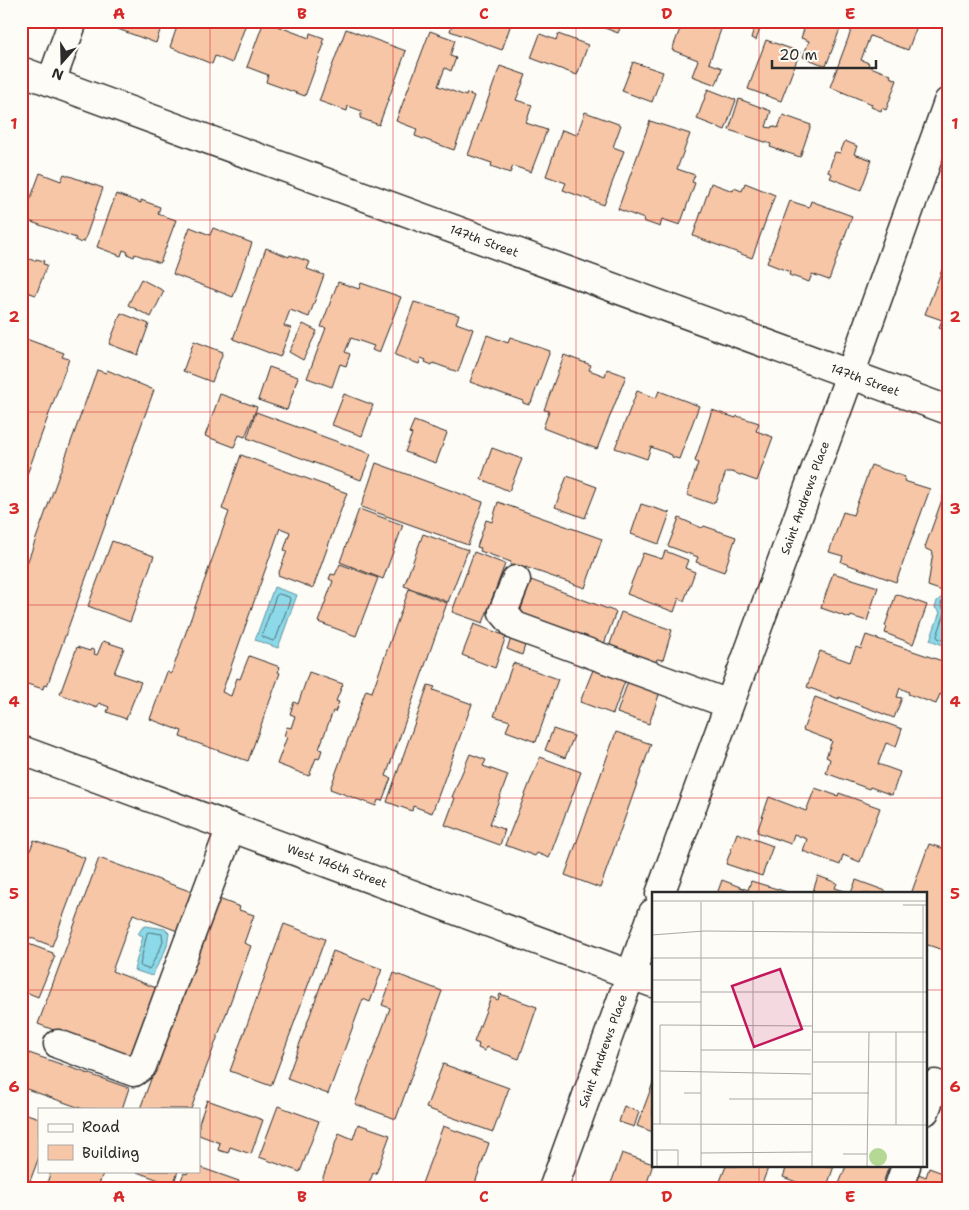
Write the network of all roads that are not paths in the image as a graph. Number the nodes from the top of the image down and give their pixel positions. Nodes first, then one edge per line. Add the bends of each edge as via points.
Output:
1 (73, 21) edge
2 (21, 70) edge
3 (51, 82) junction
4 (948, 102) edge
5 (850, 375) junction
6 (948, 410) edge
7 (516, 580) dead end
8 (729, 704) junction
9 (21, 750) edge
10 (231, 827) junction
11 (661, 892) edge
12 (652, 919) edge
13 (642, 979) edge
14 (58, 1044) dead end
15 (936, 1085) edge
16 (926, 1109) edge
17 (905, 1168) edge
18 (554, 1189) edge
19 (898, 1189) edge

1 - 3 street
2 - 3 street, 147th Street
3 - 5 street, 147th Street
4 - 5 street, Saint Andrews Place
5 - 6 street, 147th Street
5 - 8 street, Saint Andrews Place
7 - 8 street via 503,612 515,626
8 - 11 street, Saint Andrews Place
9 - 10 street, West 146th Street
10 - 13 street, West 146th Street
10 - 14 street via 142,1066 134,1072
12 - 13 street, Saint Andrews Place
13 - 18 street, Saint Andrews Place
15 - 16 street
17 - 19 street

